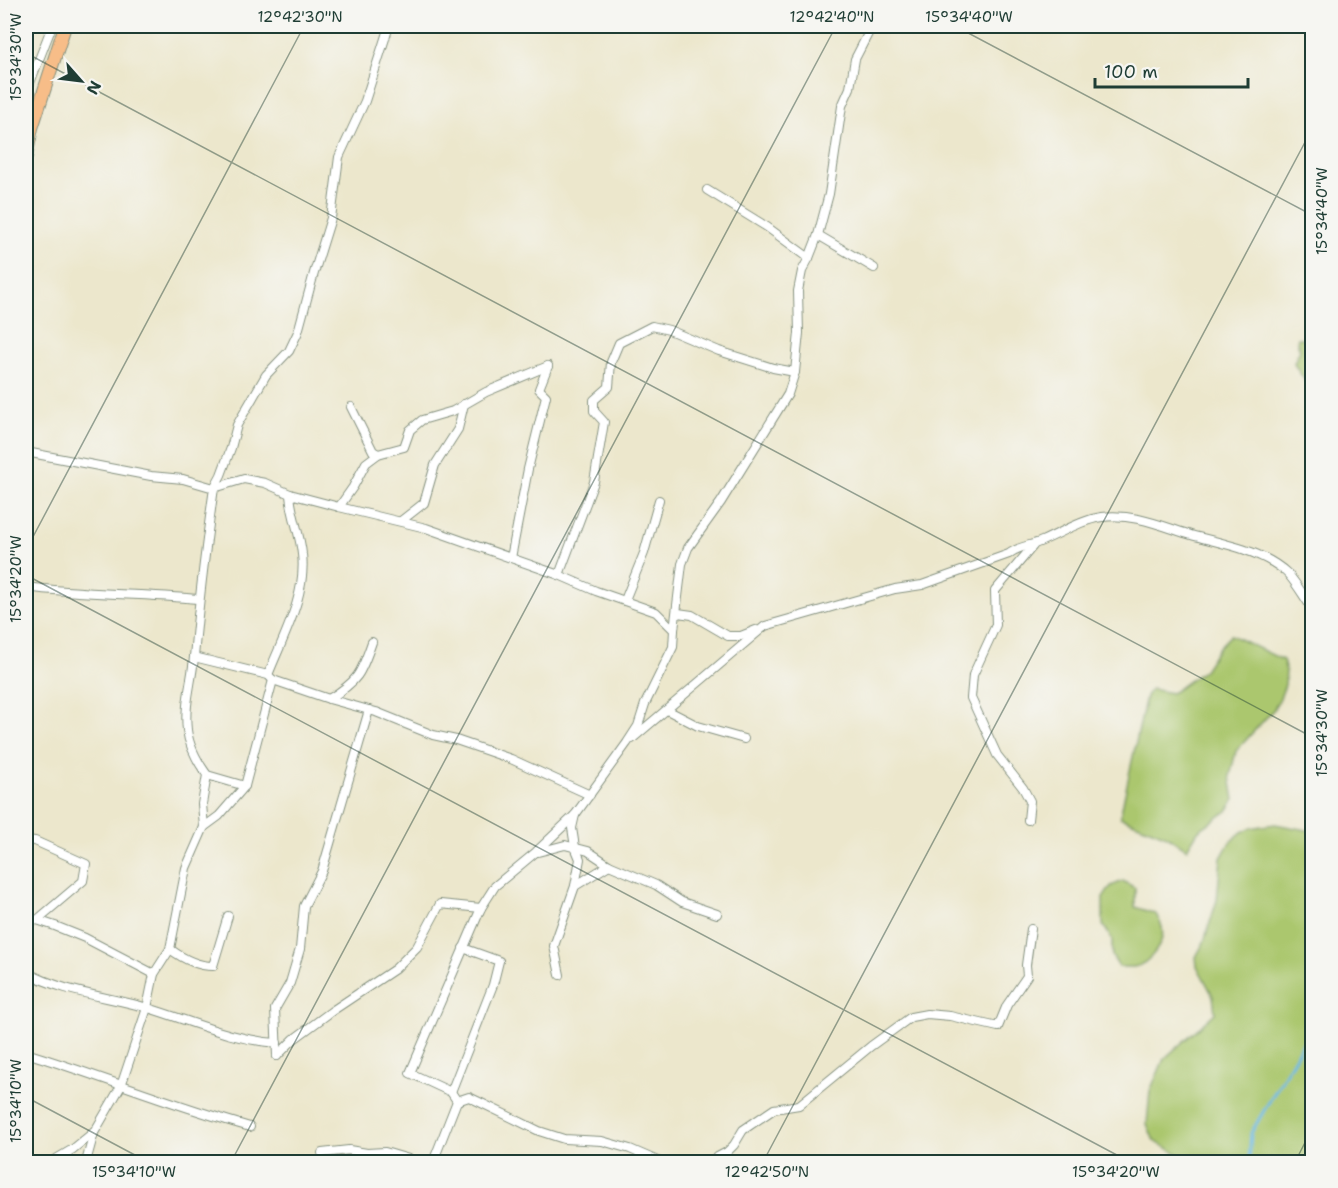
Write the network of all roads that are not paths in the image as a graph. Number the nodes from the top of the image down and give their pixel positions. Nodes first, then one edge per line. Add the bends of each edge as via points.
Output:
1 (52, 26) edge
2 (65, 26) edge
3 (389, 26) edge
4 (872, 26) edge
5 (26, 93) edge
6 (26, 157) edge
7 (707, 190) dead end
8 (819, 235) junction
9 (809, 258) junction
10 (874, 268) dead end
11 (795, 372) junction
12 (465, 404) junction
13 (351, 407) dead end
14 (26, 452) edge
15 (378, 454) junction
16 (214, 488) junction
17 (290, 494) junction
18 (659, 500) dead end
19 (339, 507) junction
20 (402, 521) junction
21 (1033, 546) junction
22 (511, 558) junction
23 (560, 575) junction
24 (26, 587) edge
25 (198, 599) junction
26 (625, 600) junction
27 (1312, 608) edge
28 (678, 613) junction
29 (765, 626) junction
30 (674, 630) junction
31 (372, 642) dead end
32 (194, 657) junction
33 (271, 677) junction
34 (329, 699) junction
35 (369, 710) junction
36 (667, 710) junction
37 (744, 739) dead end
38 (627, 743) junction
39 (207, 775) junction
40 (245, 786) junction
41 (590, 795) junction
42 (575, 815) junction
43 (1028, 820) dead end
44 (204, 827) junction
45 (26, 840) edge
46 (575, 847) junction
47 (536, 852) junction
48 (609, 865) junction
49 (575, 886) junction
50 (481, 908) junction
51 (717, 914) dead end
52 (228, 916) dead end
53 (38, 920) junction
54 (26, 923) edge
55 (1031, 929) dead end
56 (463, 948) junction
57 (170, 949) junction
58 (26, 972) edge
59 (154, 974) junction
60 (560, 975) dead end
61 (147, 1008) junction
62 (277, 1043) junction
63 (26, 1053) edge
64 (121, 1086) junction
65 (452, 1092) junction
66 (457, 1101) junction
67 (250, 1127) dead end
68 (95, 1131) junction
69 (322, 1153) dead end
70 (51, 1162) edge
71 (86, 1162) edge
72 (419, 1162) edge
73 (433, 1162) edge
74 (660, 1162) edge
75 (708, 1162) edge

1 - 5 street
2 - 6 main road
3 - 16 street via 365,101 339,157 331,218 298,332 237,424
4 - 8 street via 855,59 842,106
7 - 9 street
8 - 9 street
8 - 10 street
9 - 11 street via 798,291 800,333
11 - 23 street via 719,351 652,326 619,343 611,362 609,387 594,400 594,411 603,422 594,482
11 - 28 street via 788,394 688,548 682,564
12 - 15 street via 422,420 410,430 404,447
12 - 20 street via 458,429 435,465 424,503
12 - 22 street via 548,366 539,388 546,396
13 - 15 street
14 - 16 street via 183,479
15 - 19 street via 366,464
16 - 17 street via 244,479
16 - 25 street
17 - 19 street
17 - 33 street via 302,553 300,593
18 - 26 street
19 - 20 street
20 - 22 street
21 - 27 street via 1088,520 1140,519 1263,557 1288,574
21 - 29 street via 1014,549 922,585
21 - 43 street via 995,591 996,626 974,675 971,698 997,754 1030,801
22 - 23 street
23 - 26 street
24 - 25 street
25 - 32 street
26 - 30 street via 656,612
28 - 29 street via 692,615 728,636 741,636
28 - 30 street
29 - 36 street
30 - 38 street via 673,647
31 - 34 street via 358,678
32 - 33 street
32 - 39 street via 186,708 187,732 194,756
33 - 34 street
33 - 40 street
34 - 35 street
35 - 41 street via 511,759
35 - 62 street via 322,871 304,906 300,949 290,983 276,1009
36 - 37 street via 698,726
36 - 38 street
38 - 41 street
39 - 40 street
39 - 44 street via 202,804
40 - 44 street
41 - 42 street
42 - 46 street
42 - 47 street
44 - 57 street via 186,868
45 - 53 street via 86,864 83,881
46 - 47 street
46 - 48 street
46 - 49 street via 580,859
47 - 50 street via 495,886
48 - 49 street
48 - 51 street via 656,885 682,902
49 - 60 street via 555,945
50 - 56 street
50 - 62 street via 440,904 417,947 394,969 294,1039 277,1056
52 - 57 street via 213,966 181,957
53 - 54 street
53 - 59 street via 85,938
55 - 75 street via 1027,975 998,1027 950,1016 912,1017 799,1105 774,1109 743,1130 727,1152
56 - 65 street via 499,961
56 - 65 street via 410,1073
57 - 59 street
58 - 61 street via 56,987
59 - 61 street
61 - 62 street via 213,1031
61 - 64 street
63 - 64 street
64 - 67 street
64 - 68 street
65 - 66 street
66 - 73 street
66 - 74 street via 469,1097 539,1131 564,1139 602,1141
68 - 70 street
68 - 71 street
69 - 72 street via 385,1152

